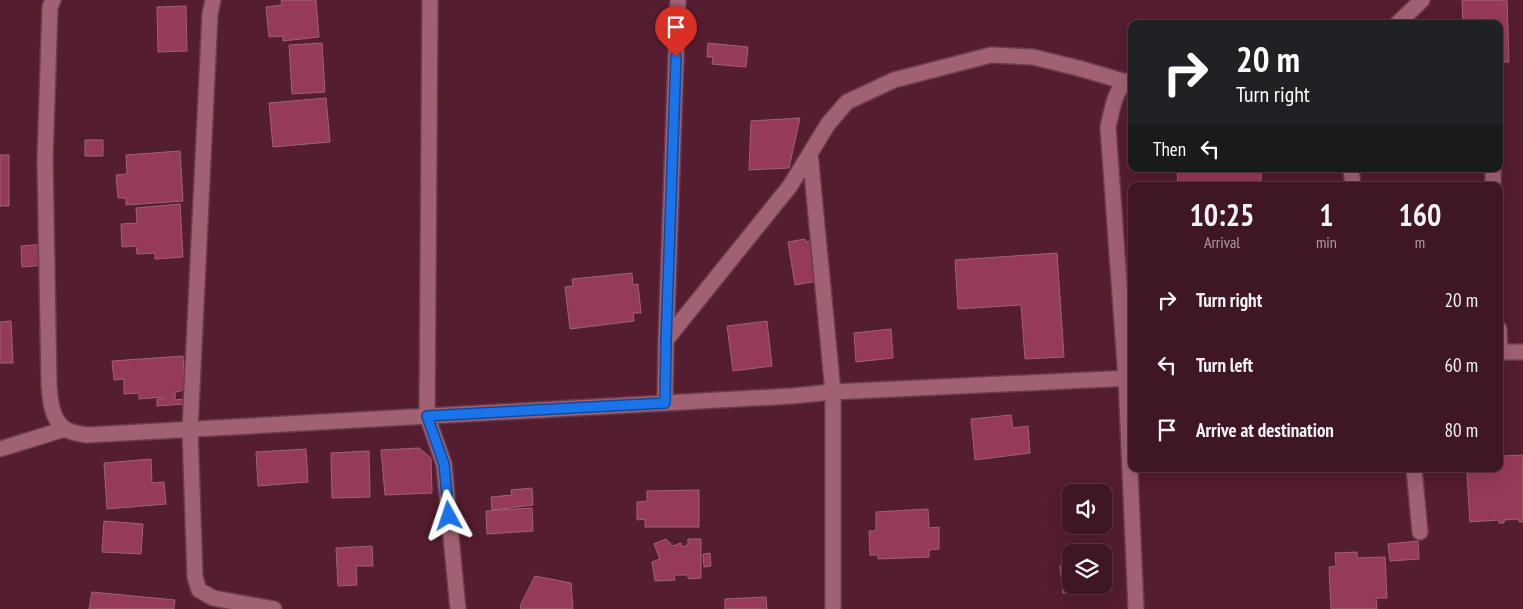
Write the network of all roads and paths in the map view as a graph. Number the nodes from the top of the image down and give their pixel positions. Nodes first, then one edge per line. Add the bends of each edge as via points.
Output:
1 (52, 0) edge
2 (213, 0) edge
3 (430, 0) edge
4 (678, 0) edge
5 (1422, 0) edge
6 (1402, 20) edge
7 (1128, 81) edge
8 (1128, 82) edge
9 (810, 153) junction
10 (666, 340) junction
11 (1503, 352) edge
12 (1523, 352) edge
13 (1128, 367) edge
14 (1128, 379) edge
15 (833, 392) junction
16 (665, 403) junction
17 (427, 416) junction
18 (64, 429) junction
19 (190, 429) junction
20 (0, 449) edge
21 (1132, 472) edge
22 (1414, 472) edge
23 (1420, 532) dead end
24 (274, 609) edge
25 (458, 609) edge
26 (833, 609) edge
27 (1136, 609) edge

1 - 18 street via 45,158 49,384 51,402
2 - 19 street
3 - 17 street
4 - 10 street
5 - 6 street
7 - 9 street via 1033,57 991,55 894,80 847,102
8 - 13 street via 1116,96 1108,128
9 - 10 street via 790,186
9 - 15 street
10 - 16 street
11 - 12 street
14 - 15 street
15 - 16 street
15 - 26 street
16 - 17 street
17 - 19 street
17 - 25 street via 444,464
18 - 19 street via 87,435
18 - 20 street
19 - 24 street via 194,577 199,590 213,598
21 - 27 street
22 - 23 street

